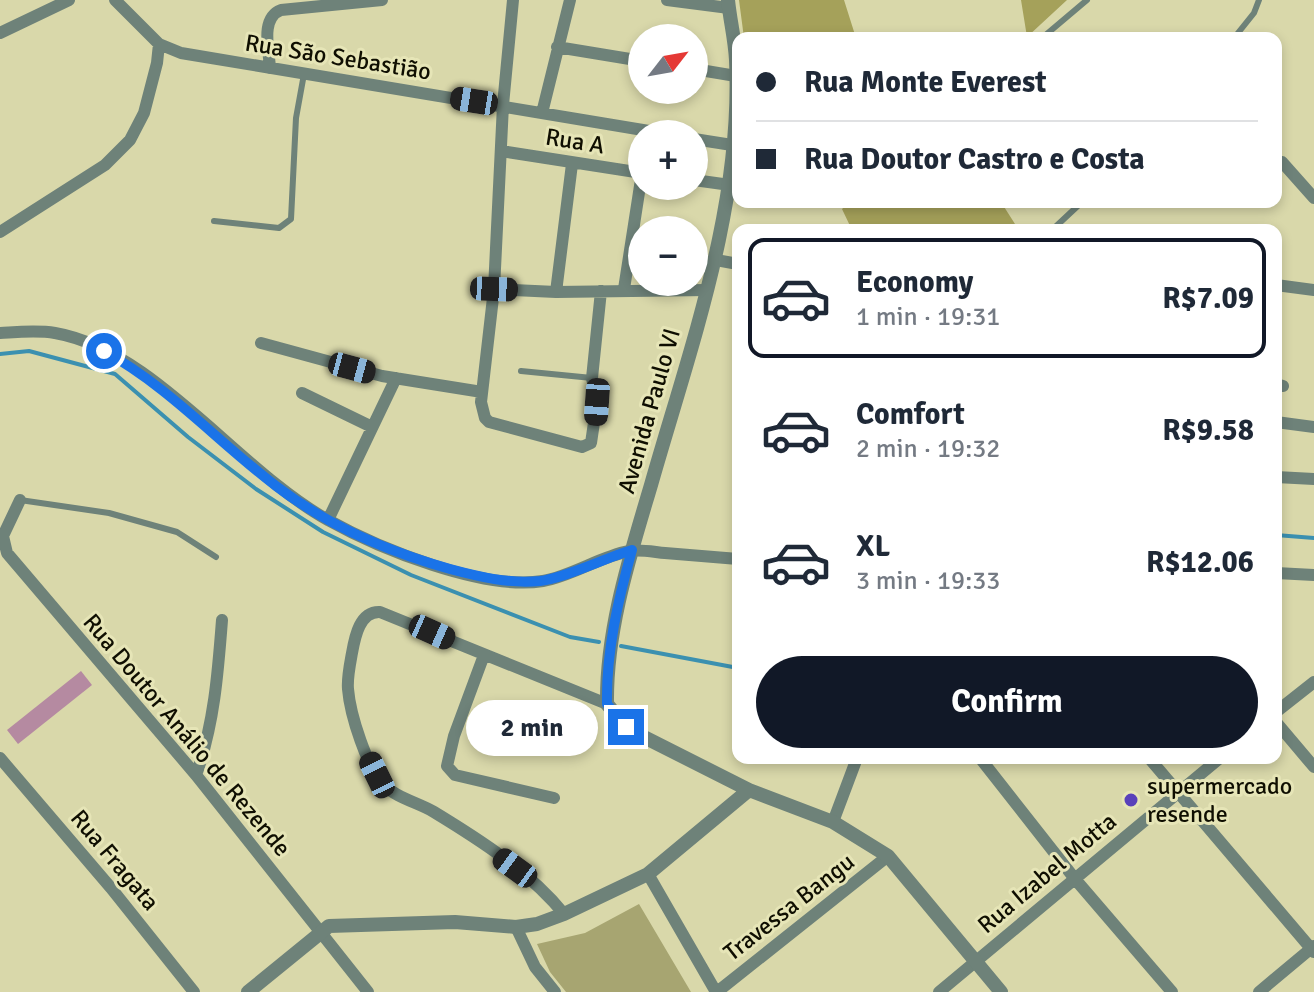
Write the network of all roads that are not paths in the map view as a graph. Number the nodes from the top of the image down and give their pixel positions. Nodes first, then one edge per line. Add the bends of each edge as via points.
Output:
1 (69, 0) edge
2 (115, 0) edge
3 (382, 0) edge
4 (513, 0) edge
5 (570, 0) edge
6 (667, 0) edge
7 (1087, 0) edge
8 (1259, 0) edge
9 (728, 4) edge
10 (732, 32) edge
11 (1049, 32) edge
12 (1239, 32) edge
13 (0, 33) edge
14 (159, 44) junction
15 (557, 47) junction
16 (628, 59) edge
17 (270, 68) junction
18 (708, 71) edge
19 (304, 74) junction
20 (732, 75) edge
21 (503, 105) junction
22 (542, 113) junction
23 (628, 127) edge
24 (708, 141) edge
25 (732, 145) joint
26 (501, 151) junction
27 (1282, 162) dead end
28 (572, 164) junction
29 (628, 171) edge
30 (708, 182) edge
31 (730, 185) junction
32 (1314, 198) edge
33 (638, 200) edge
34 (1074, 209) edge
35 (214, 221) dead end
36 (1058, 224) edge
37 (0, 232) edge
38 (716, 260) junction
39 (732, 263) edge
40 (1282, 286) edge
41 (708, 287) edge
42 (494, 289) junction
43 (624, 289) junction
44 (628, 289) edge
45 (1314, 290) edge
46 (601, 291) junction
47 (556, 292) junction
48 (705, 296) edge
49 (0, 333) edge
50 (261, 343) dead end
51 (521, 371) dead end
52 (396, 378) junction
53 (592, 378) junction
54 (482, 392) junction
55 (302, 393) dead end
56 (1282, 423) edge
57 (372, 427) junction
58 (1314, 427) edge
59 (1282, 477) edge
60 (1314, 479) edge
61 (20, 500) joint
62 (328, 520) junction
63 (632, 550) junction
64 (216, 557) dead end
65 (732, 558) edge
66 (1282, 573) edge
67 (1314, 575) edge
68 (222, 620) dead end
69 (484, 655) junction
70 (1314, 682) edge
71 (607, 704) junction
72 (1282, 707) edge
73 (1282, 729) edge
74 (0, 758) edge
75 (855, 764) edge
76 (985, 764) edge
77 (1154, 764) edge
78 (1213, 764) edge
79 (1314, 767) edge
80 (196, 775) junction
81 (749, 790) junction
82 (1179, 792) junction
83 (554, 798) dead end
84 (833, 822) junction
85 (888, 856) junction
86 (648, 874) junction
87 (1075, 879) junction
88 (564, 914) junction
89 (516, 927) junction
90 (320, 933) junction
91 (1313, 949) edge
92 (976, 960) junction
93 (194, 992) edge
94 (248, 992) edge
95 (368, 992) edge
96 (555, 992) edge
97 (716, 992) edge
98 (939, 992) edge
99 (1001, 992) edge
100 (1172, 992) edge
101 (1259, 992) edge

1 - 13 street
2 - 14 street, Rua São Sebastião
3 - 17 street via 272,14
4 - 21 street
5 - 15 street
6 - 9 street
7 - 11 lane
8 - 12 lane
9 - 10 street, Avenida Paulo VI
14 - 17 street, Rua São Sebastião via 181,53
14 - 37 street via 144,113 130,140 105,165
15 - 16 street
15 - 22 street
17 - 19 street, Rua São Sebastião
18 - 20 street
19 - 21 street, Rua São Sebastião
19 - 35 lane via 296,118 291,219 279,228
21 - 22 street, Rua São Sebastião
21 - 26 street
22 - 23 street, Rua São Sebastião
24 - 25 street
25 - 31 street, Avenida Paulo VI
26 - 28 street, Rua A
26 - 42 street
27 - 32 street
28 - 29 street, Rua A
28 - 47 street
30 - 31 street
31 - 38 street, Avenida Paulo VI
33 - 43 street
34 - 36 lane
38 - 39 street
38 - 41 street, Avenida Paulo VI
40 - 45 street
42 - 47 street
42 - 54 street
43 - 44 street
43 - 46 street
46 - 47 street
46 - 53 street
48 - 63 street, Avenida Paulo VI
49 - 62 street via 64,335 136,369 275,486
50 - 52 street
51 - 53 lane
52 - 54 street
52 - 57 street
53 - 54 street via 597,402 594,438 582,447 489,422
55 - 57 street
56 - 58 street
57 - 62 street
59 - 60 street
61 - 64 lane via 109,513 177,532
61 - 80 street, Rua Doutor Análio de Rezende via 3,536 7,553
62 - 63 street via 427,563 508,582 543,581
63 - 65 street
63 - 71 street, Avenida Paulo VI via 606,676
66 - 67 street
68 - 80 street via 214,704
69 - 71 street
69 - 83 street via 447,766 455,775
69 - 88 street via 380,612 369,613 355,637 348,689 364,748 383,785 499,856 546,892
70 - 72 street
71 - 81 street via 626,727
73 - 79 street
74 - 93 street, Rua Fragata
75 - 84 street
76 - 87 street
77 - 82 street
78 - 82 street, Rua Izabel Motta
80 - 90 street, Rua Doutor Análio de Rezende
81 - 84 street
81 - 86 street
82 - 87 street, Rua Izabel Motta
82 - 91 street
84 - 85 street
85 - 92 street
85 - 97 street, Travessa Bangu
86 - 88 street
86 - 97 street
87 - 92 street, Rua Izabel Motta
87 - 100 street
88 - 89 street
89 - 90 street via 455,922 329,926
89 - 96 street via 535,967
90 - 94 street
90 - 95 street, Rua Doutor Análio de Rezende
91 - 101 street
92 - 98 street, Rua Izabel Motta
92 - 99 street

